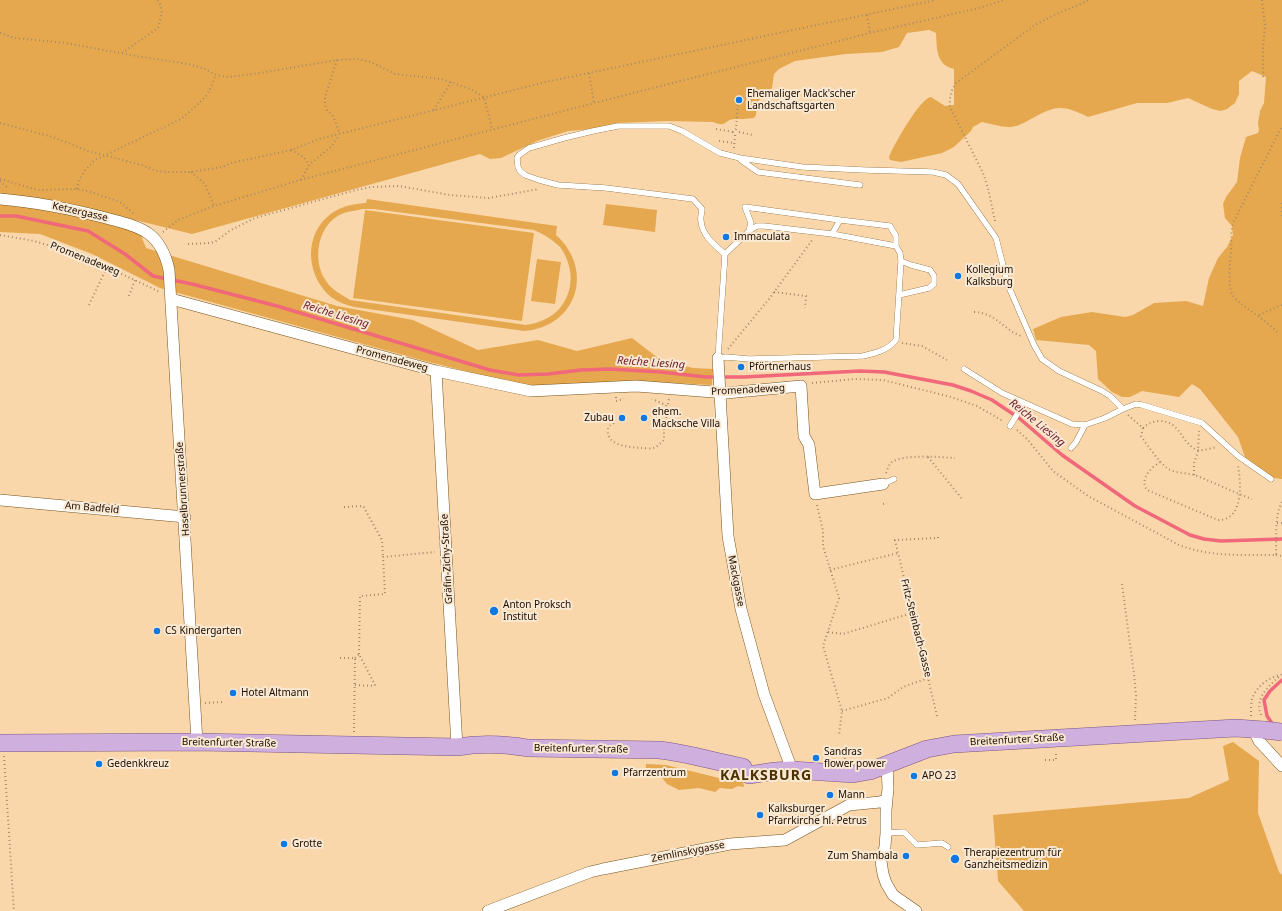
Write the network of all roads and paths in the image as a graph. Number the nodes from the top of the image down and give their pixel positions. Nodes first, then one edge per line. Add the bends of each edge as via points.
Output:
1 (157, 0) edge
2 (936, 0) edge
3 (1004, 0) edge
4 (1090, 0) edge
5 (1262, 0) edge
6 (866, 15) junction
7 (0, 33) edge
8 (870, 33) junction
9 (122, 53) junction
10 (337, 60) junction
11 (589, 73) junction
12 (216, 75) junction
13 (1263, 77) dead end
14 (452, 82) junction
15 (484, 97) junction
16 (738, 102) dead end
17 (594, 103) junction
18 (434, 110) junction
19 (0, 123) edge
20 (1282, 126) edge
21 (736, 128) junction
22 (492, 129) junction
23 (716, 129) dead end
24 (733, 132) junction
25 (739, 132) junction
26 (340, 134) junction
27 (735, 135) junction
28 (753, 135) dead end
29 (719, 141) dead end
30 (734, 143) junction
31 (290, 150) junction
32 (733, 150) dead end
33 (106, 155) junction
34 (740, 158) junction
35 (309, 165) junction
36 (191, 172) junction
37 (0, 179) edge
38 (300, 180) junction
39 (558, 185) junction
40 (860, 185) dead end
41 (77, 189) junction
42 (0, 199) edge
43 (1282, 203) edge
44 (214, 206) junction
45 (1282, 218) edge
46 (840, 220) junction
47 (144, 230) junction
48 (749, 231) junction
49 (832, 234) junction
50 (0, 235) edge
51 (814, 238) dead end
52 (996, 238) junction
53 (155, 239) junction
54 (188, 244) dead end
55 (896, 246) junction
56 (725, 254) junction
57 (901, 261) junction
58 (107, 267) junction
59 (136, 280) junction
60 (774, 292) junction
61 (129, 296) dead end
62 (900, 296) junction
63 (171, 299) junction
64 (89, 305) dead end
65 (1282, 305) edge
66 (805, 308) dead end
67 (974, 312) dead end
68 (1259, 316) junction
69 (1277, 332) dead end
70 (1030, 337) junction
71 (896, 340) junction
72 (947, 360) dead end
73 (721, 361) junction
74 (964, 369) dead end
75 (436, 371) junction
76 (801, 386) junction
77 (616, 387) junction
78 (719, 389) junction
79 (630, 398) dead end
80 (650, 398) dead end
81 (1024, 403) junction
82 (1123, 408) junction
83 (614, 423) dead end
84 (1202, 423) junction
85 (1085, 425) junction
86 (1010, 426) junction
87 (1143, 428) junction
88 (1227, 447) junction
89 (1071, 448) dead end
90 (1198, 450) junction
91 (928, 456) junction
92 (1238, 456) junction
93 (955, 458) dead end
94 (1160, 462) junction
95 (1194, 474) junction
96 (894, 479) dead end
97 (1271, 479) dead end
98 (883, 484) junction
99 (814, 494) junction
100 (1240, 495) junction
101 (1252, 499) dead end
102 (0, 500) edge
103 (963, 500) dead end
104 (1282, 502) edge
105 (887, 503) dead end
106 (883, 504) dead end
107 (344, 507) dead end
108 (185, 517) junction
109 (1282, 523) edge
110 (1277, 524) junction
111 (938, 534) dead end
112 (446, 552) junction
113 (898, 553) junction
114 (1276, 554) junction
115 (1282, 556) edge
116 (383, 557) junction
117 (830, 570) junction
118 (1122, 584) dead end
119 (912, 613) junction
120 (828, 632) junction
121 (359, 654) junction
122 (340, 658) dead end
123 (355, 658) junction
124 (1282, 674) edge
125 (928, 677) junction
126 (355, 685) junction
127 (1262, 693) dead end
128 (224, 702) dead end
129 (195, 704) junction
130 (842, 711) junction
131 (351, 714) dead end
132 (354, 714) junction
133 (937, 716) dead end
134 (1135, 727) dead end
135 (1258, 730) junction
136 (1282, 732) edge
137 (839, 735) dead end
138 (197, 742) junction
139 (2, 743) edge
140 (355, 745) junction
141 (457, 747) junction
142 (1056, 753) dead end
143 (1044, 760) dead end
144 (887, 763) junction
145 (1282, 766) edge
146 (792, 770) junction
147 (887, 799) junction
148 (886, 833) junction
149 (948, 847) dead end
150 (14, 911) edge
151 (488, 911) edge
152 (916, 911) edge

1 - 9 path via 161,5 162,14 158,28
2 - 6 path
3 - 8 path via 980,8
4 - 52 path via 1035,25 956,83 952,90 949,98 951,110 977,160 988,188
5 - 13 path via 1265,25
6 - 8 path
6 - 11 path
7 - 9 path via 15,38 66,43
8 - 17 path
9 - 12 path via 188,64
10 - 12 path via 228,77
10 - 14 path via 357,59 371,62 395,74
10 - 26 path via 325,105 333,116
11 - 15 path
11 - 17 path
12 - 33 path via 208,94 181,118
14 - 15 path via 470,88
14 - 18 path
15 - 18 path
15 - 22 path
16 - 21 path
17 - 22 path
18 - 26 path
19 - 33 path via 53,136 88,151
20 - 68 path via 1234,221 1231,233 1229,264 1232,294
21 - 24 path
21 - 25 path
22 - 38 path
23 - 24 path
24 - 27 path
25 - 27 path
25 - 28 path
26 - 31 path
26 - 35 path via 332,146
27 - 30 path
29 - 30 path
30 - 32 path
31 - 35 path via 304,157
31 - 36 path
33 - 36 path via 156,171
33 - 41 path via 95,160 85,170
34 - 39 lane via 720,153 687,133 669,126 618,126 529,148 519,155 517,162 520,171 525,175
34 - 40 lane via 758,172
34 - 52 lane via 802,167 942,173 958,184
35 - 38 path
36 - 44 path via 205,184
37 - 41 path via 38,190
38 - 44 path
39 - 54 path via 489,198 450,195 399,186 372,187 254,218 211,243
39 - 56 lane via 693,199 702,209 700,221 705,235
41 - 47 path via 120,202 140,220
42 - 47 street, Ketzergasse via 66,208
43 - 45 path
44 - 53 path via 178,220
46 - 48 lane via 745,207 751,223
46 - 49 lane
46 - 55 lane via 890,226 896,236
47 - 53 street, Ketzergasse
48 - 49 lane via 757,226 764,226
48 - 56 lane
49 - 55 lane
50 - 58 path, Promenadeweg via 52,245
51 - 60 path
52 - 70 lane via 1008,285
53 - 63 street, Haselbrunnerstraße via 165,255
55 - 57 lane
56 - 73 lane
57 - 62 lane
57 - 62 lane via 930,270 934,276 934,284 929,288
58 - 59 path, Promenadeweg
58 - 64 path
59 - 61 path
59 - 63 path, Promenadeweg
60 - 66 path via 806,296
60 - 73 path via 728,347
62 - 71 lane
63 - 75 street, Promenadeweg
63 - 108 street, Haselbrunnerstraße
65 - 68 path
67 - 70 path via 986,313 1018,334
68 - 69 path
70 - 82 lane via 1038,353 1049,365 1102,391
71 - 72 path via 904,344 922,346
71 - 73 lane via 885,349 863,356
73 - 78 street, Mackgasse
74 - 81 lane via 1002,393
75 - 77 street, Promenadeweg via 531,391
75 - 112 street, Gräfin-Zichy-Straße
76 - 78 street, Promenadeweg
76 - 86 path via 855,379 882,380 971,404
76 - 99 street via 804,436 809,445
77 - 78 street, Promenadeweg
77 - 79 path via 616,401
78 - 146 street, Mackgasse via 728,536 741,609 764,694
80 - 83 path via 666,405 667,409 664,440 660,444 652,448 620,445 608,436 609,426
81 - 85 lane via 1068,422
81 - 86 lane
82 - 84 lane via 1142,405
82 - 85 lane
82 - 87 path
84 - 88 lane
84 - 90 path
85 - 89 lane
86 - 114 path via 1028,440 1054,471 1088,496 1179,545 1191,550 1222,555
87 - 90 path via 1156,422 1169,423
87 - 94 path via 1142,436
88 - 90 path
88 - 92 lane
90 - 95 path
91 - 93 path
91 - 98 path via 892,462
91 - 103 path
92 - 97 lane
92 - 100 path
94 - 95 path via 1170,470
94 - 100 path via 1145,477 1146,488 1213,519 1221,520 1230,516
95 - 100 path
96 - 98 lane
98 - 99 street
99 - 117 path
100 - 101 path
102 - 108 street, Am Badfeld
104 - 110 path
105 - 106 path
107 - 116 path via 364,506 382,540
108 - 129 street, Haselbrunnerstraße
109 - 110 path
110 - 114 path
111 - 113 path, Fritz-Steinbach-Gasse via 938,538 895,540
112 - 116 path
112 - 141 street, Gräfin-Zichy-Straße
113 - 117 path
113 - 119 path, Fritz-Steinbach-Gasse
114 - 115 path
116 - 121 path via 385,594 360,596
117 - 120 path via 838,598
118 - 134 path via 1134,674
119 - 120 path via 843,634
119 - 125 path, Fritz-Steinbach-Gasse
120 - 130 path via 823,646
121 - 123 path
121 - 126 path via 375,686
122 - 123 path
123 - 126 path
124 - 127 path
124 - 135 path via 1273,676 1261,685 1252,700 1251,717
125 - 130 path via 903,687 888,698
125 - 133 path, Fritz-Steinbach-Gasse
126 - 132 path
128 - 129 path
129 - 138 street, Haselbrunnerstraße
130 - 137 path
131 - 132 path
132 - 140 path
135 - 136 main road, Breitenfurter Straße, bridge
135 - 144 main road, Breitenfurter Straße via 1236,728 954,744 927,749
135 - 145 street via 1259,741
138 - 139 main road, Breitenfurter Straße
138 - 140 main road, Breitenfurter Straße
139 - 150 path
140 - 141 main road, Breitenfurter Straße
141 - 146 main road, Breitenfurter Straße via 499,745 634,750 709,770
142 - 143 path via 1056,760
144 - 146 main road, Breitenfurter Straße via 870,771 853,774
144 - 147 street
147 - 148 street
147 - 151 street, Zemlinskygasse via 849,805 785,840 710,848 590,872
148 - 149 lane via 904,832 917,846 942,843
148 - 152 street via 881,861 886,883 893,895

